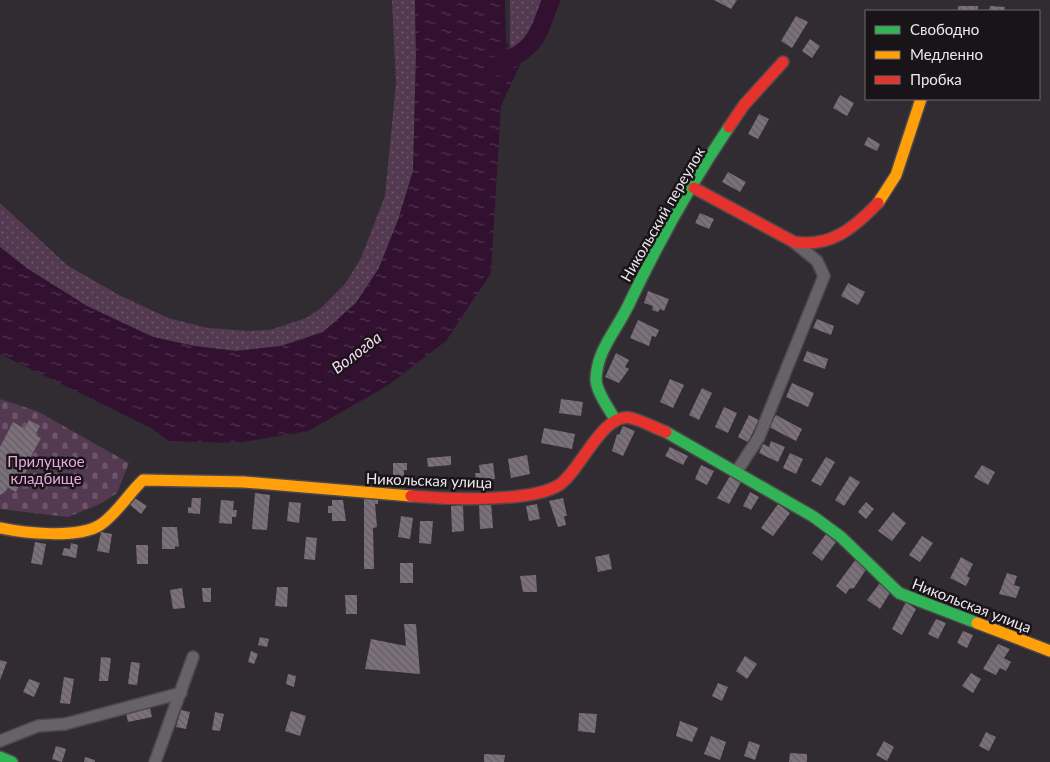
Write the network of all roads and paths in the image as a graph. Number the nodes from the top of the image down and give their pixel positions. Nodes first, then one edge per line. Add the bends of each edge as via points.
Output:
1 (783, 62) dead end
2 (921, 100) edge
3 (694, 188) junction
4 (794, 242) junction
5 (615, 420) junction
6 (738, 471) junction
7 (0, 528) edge
8 (1050, 651) edge
9 (194, 658) dead end
10 (180, 692) junction
11 (0, 741) edge
12 (0, 757) edge
13 (12, 762) edge
14 (155, 762) edge

1 - 3 street, Никольский переулок via 727,130
2 - 4 street via 899,164 878,204 828,242 811,246
3 - 4 street
3 - 5 street, Никольский переулок via 661,240 627,308 604,345 597,387
4 - 6 street via 817,261 824,276 760,437
5 - 6 street, Никольская улица via 629,416 646,422
5 - 7 street, Никольская улица via 558,486 535,493 435,498 244,482 143,480 100,525 86,530
6 - 8 street, Никольская улица via 828,527 899,593
9 - 10 street
10 - 11 street via 65,724 38,726
10 - 14 street
12 - 13 street

